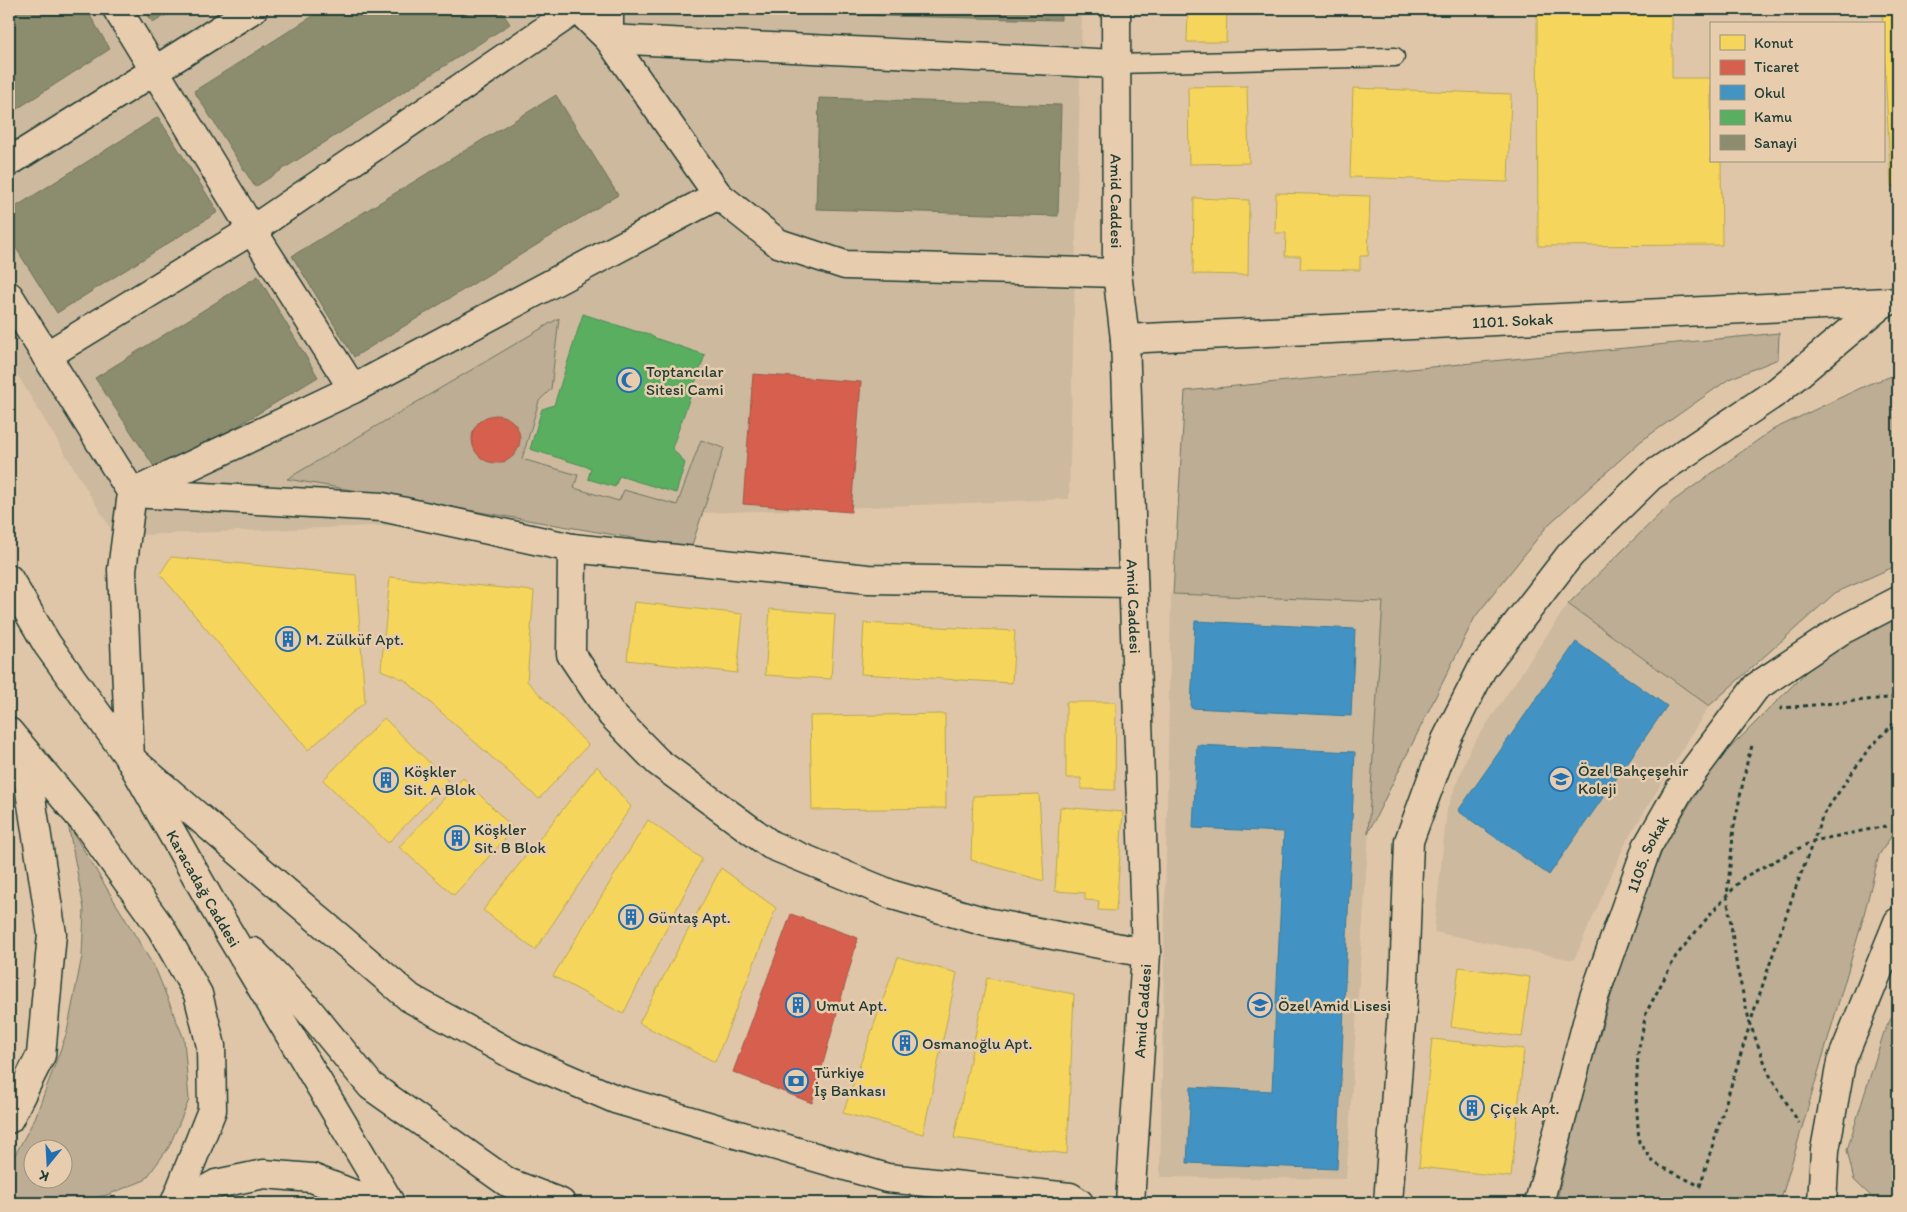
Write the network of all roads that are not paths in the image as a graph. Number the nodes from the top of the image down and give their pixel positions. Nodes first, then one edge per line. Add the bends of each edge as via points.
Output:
1 (117, 9) edge
2 (254, 9) edge
3 (577, 9) edge
4 (609, 9) edge
5 (1116, 9) edge
6 (609, 39) junction
7 (1395, 57) dead end
8 (1116, 64) junction
9 (155, 70) junction
10 (9, 162) edge
11 (718, 195) junction
12 (252, 230) junction
13 (1117, 273) junction
14 (9, 296) edge
15 (1891, 302) edge
16 (1125, 338) junction
17 (46, 356) junction
18 (353, 389) junction
19 (132, 493) junction
20 (572, 548) junction
21 (9, 579) edge
22 (1134, 583) junction
23 (1898, 601) edge
24 (16, 742) edge
25 (130, 759) junction
26 (220, 916) junction
27 (1898, 922) edge
28 (1146, 953) junction
29 (9, 1119) edge
30 (175, 1203) edge
31 (181, 1203) edge
32 (370, 1203) edge
33 (390, 1203) edge
34 (562, 1203) edge
35 (1079, 1203) edge
36 (1130, 1203) edge
37 (1388, 1203) edge
38 (1539, 1203) edge
39 (1822, 1203) edge

1 - 9 main road
2 - 9 main road
3 - 6 main road
3 - 12 main road
4 - 6 main road
5 - 8 main road, Amid Caddesi
6 - 8 main road
6 - 11 main road
7 - 8 lane
8 - 13 main road, Amid Caddesi
9 - 10 main road
9 - 12 main road
11 - 13 main road via 778,243 845,264
11 - 18 main road
12 - 17 main road
12 - 18 main road
13 - 16 main road, Amid Caddesi
14 - 17 main road
15 - 16 main road, 1101. Sokak
15 - 37 main road via 1778,391 1651,476 1570,555 1482,669 1446,740 1409,841 1404,982
16 - 22 main road, Amid Caddesi
17 - 19 main road
18 - 19 main road
19 - 20 main road via 382,507
19 - 25 main road via 122,570
20 - 22 main road via 868,579
20 - 28 main road via 570,654 612,715 658,762 771,845 893,895 986,922
21 - 25 main road, Karacadağ Caddesi via 47,644
22 - 28 main road, Amid Caddesi
23 - 38 main road, 1105. Sokak via 1840,631 1756,687 1680,789 1647,847 1593,1000
24 - 29 main road via 52,934 41,1055
24 - 30 main road via 92,833 161,928 198,994 211,1046 212,1110
25 - 26 main road, Karacadağ Caddesi
25 - 35 main road via 410,998 513,1055 615,1099 887,1178 1070,1197
26 - 33 main road, Karacadağ Caddesi
26 - 34 main road via 306,1006 371,1086 507,1182
27 - 39 main road via 1841,1062 1825,1150
28 - 36 main road, Amid Caddesi
31 - 32 main road via 216,1184 264,1174 312,1178

